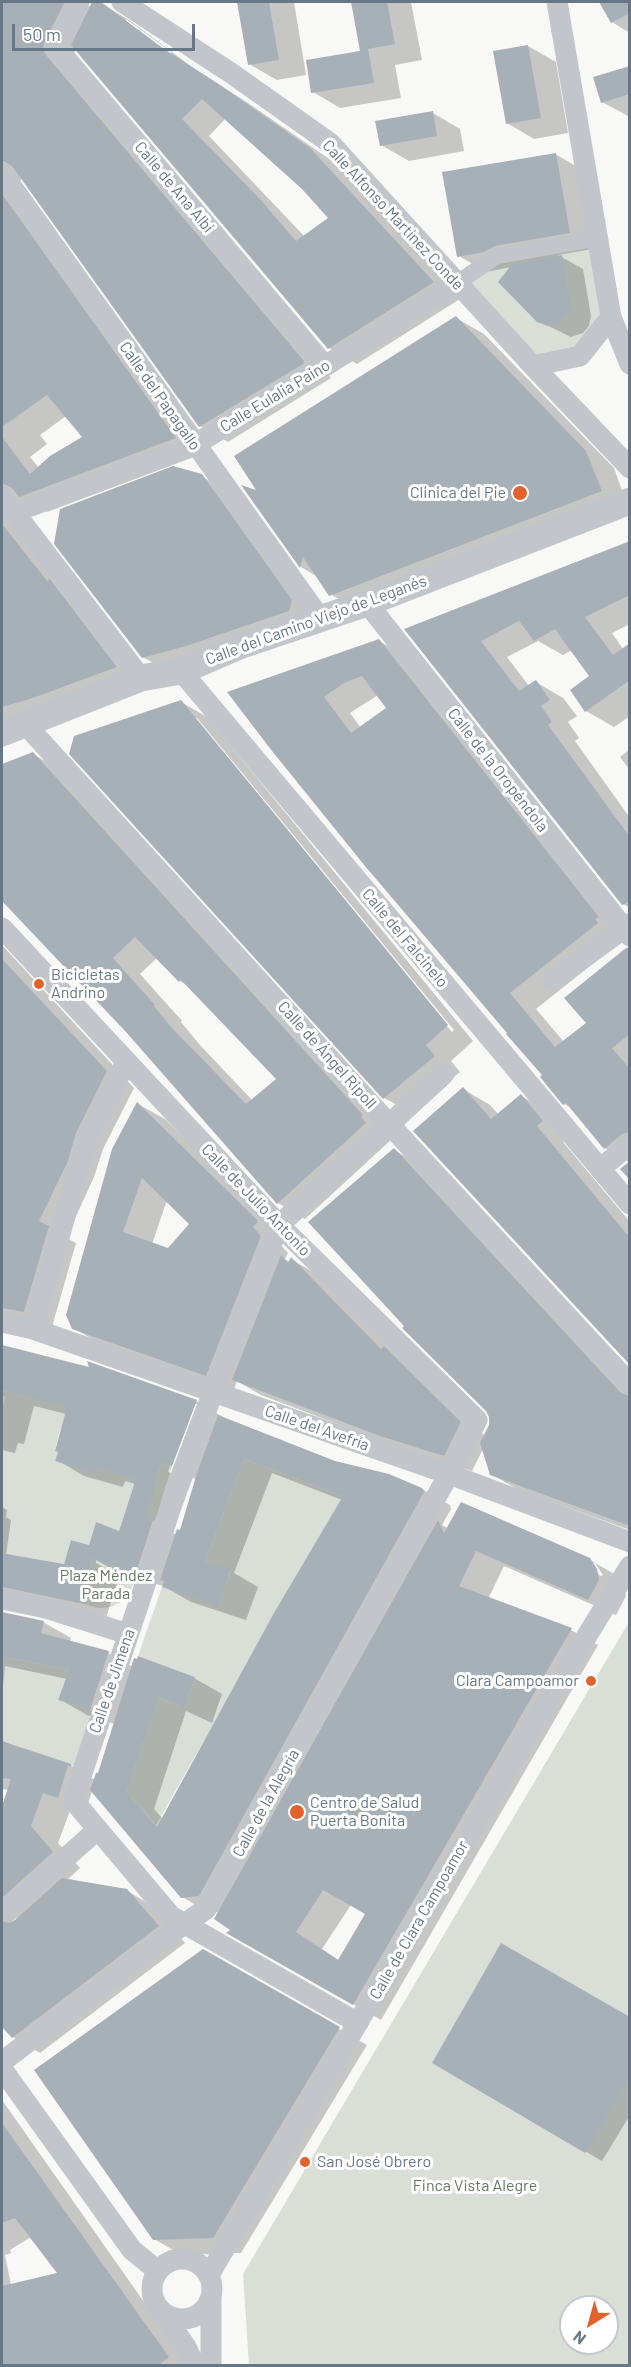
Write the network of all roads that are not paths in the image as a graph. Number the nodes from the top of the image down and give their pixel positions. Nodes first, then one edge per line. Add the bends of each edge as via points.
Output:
1 (79, 2) edge
2 (122, 2) edge
3 (557, 2) edge
4 (2, 173) edge
5 (599, 238) junction
6 (457, 283) junction
7 (611, 317) junction
8 (630, 364) edge
9 (326, 366) junction
10 (533, 366) junction
11 (194, 445) junction
12 (630, 468) edge
13 (630, 501) edge
14 (8, 504) edge
15 (367, 603) junction
16 (320, 618) junction
17 (181, 671) junction
18 (141, 678) junction
19 (14, 729) edge
20 (2, 928) edge
21 (627, 929) edge
22 (553, 980) dead end
23 (126, 1062) junction
24 (444, 1074) dead end
25 (388, 1123) junction
26 (630, 1144) edge
27 (600, 1169) junction
28 (630, 1204) edge
29 (279, 1225) junction
30 (2, 1322) edge
31 (33, 1329) junction
32 (630, 1384) edge
33 (213, 1392) junction
34 (449, 1474) junction
35 (630, 1542) edge
36 (630, 1566) edge
37 (2, 1599) edge
38 (128, 1634) junction
39 (97, 1830) junction
40 (7, 1910) dead end
41 (185, 1924) junction
42 (358, 2023) junction
43 (2, 2062) edge
44 (2, 2069) edge
45 (158, 2271) junction
46 (209, 2275) junction
47 (211, 2297) junction
48 (162, 2312) junction
49 (195, 2366) edge
50 (211, 2366) edge

1 - 9 street, Calle de Ana Albí via 56,47
2 - 6 street, Calle Alfonso Martínez Conde via 330,143
3 - 5 street
4 - 11 street, Calle del Papagallo
5 - 6 street via 497,256
5 - 7 street
6 - 9 street, Calle Eulalia Paino
6 - 10 street, Calle Alfonso Martínez Conde
7 - 8 street
7 - 10 street via 580,356
9 - 11 street, Calle Eulalia Paino
10 - 12 street, Calle Alfonso Martínez Conde
11 - 14 street, Calle Eulalia Paino
11 - 16 street, Calle del Papagallo
13 - 15 street, Calle del Camino Viejo de Leganés
14 - 18 street
15 - 16 street, Calle del Camino Viejo de Leganés
15 - 21 street, Calle de la Oropéndola
16 - 17 street, Calle del Camino Viejo de Leganés via 238,646
17 - 18 street, Calle del Camino Viejo de Leganés
17 - 27 street, Calle del Falcinelo
18 - 19 street, Calle del Camino Viejo de Leganés
19 - 25 street, Calle de Ángel Ripoll
20 - 23 street, Calle de Julio Antonio
21 - 22 street
23 - 29 street, Calle de Julio Antonio
23 - 31 street via 87,1139
24 - 25 street
25 - 29 street
25 - 32 street, Calle de Ángel Ripoll
26 - 27 street
27 - 28 street, Calle del Falcinelo
29 - 33 street, Calle de Jimena
29 - 34 street, Calle de Julio Antonio via 477,1419
30 - 31 street, Calle del Avefría
31 - 33 street, Calle del Avefría
33 - 34 street, Calle del Avefría
33 - 38 street, Calle de Jimena
34 - 35 street, Calle del Avefría
34 - 41 street, Calle de la Alegría via 206,1909
36 - 42 street, Calle de Clara Campoamor
37 - 38 street via 46,1608
38 - 39 street, Calle de Jimena via 73,1800
39 - 40 street
39 - 41 street via 171,1916
41 - 42 street
41 - 43 street, Calle de la Alegría
42 - 46 street, Calle de Clara Campoamor
44 - 45 street via 132,2250
45 - 46 street via 179,2259 191,2260
45 - 48 street via 152,2292
46 - 47 street
47 - 48 street via 197,2316 173,2318
47 - 50 street
48 - 49 street

